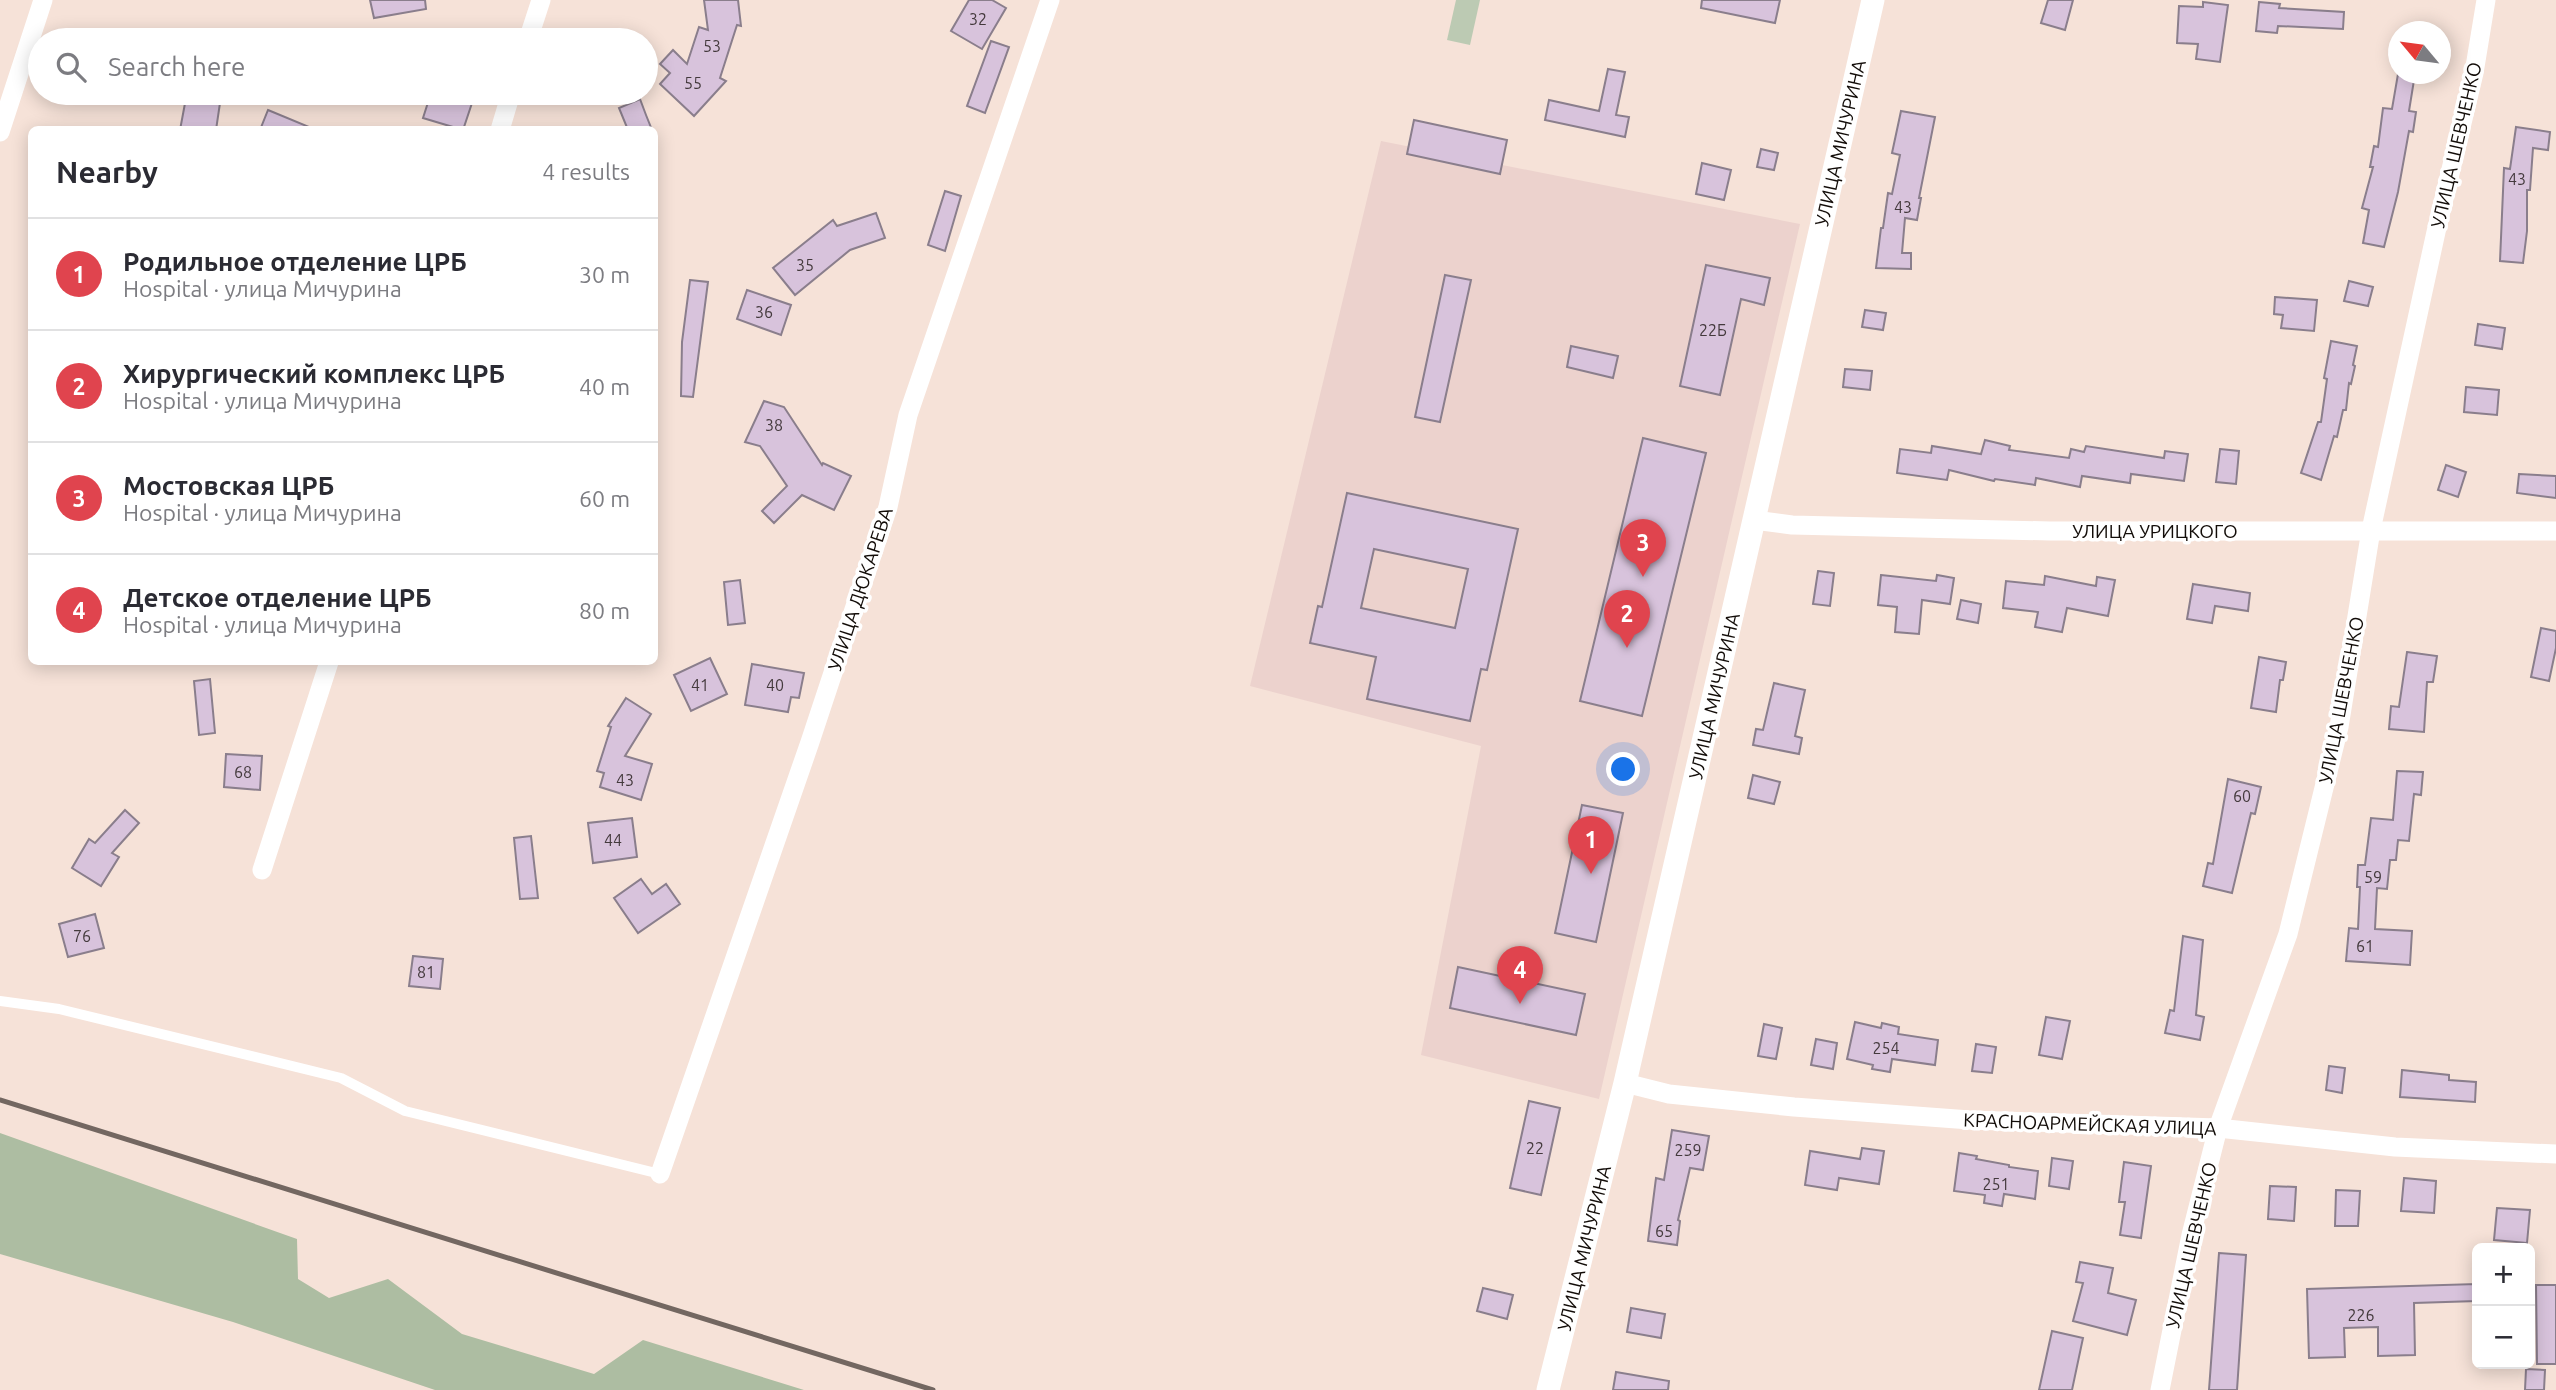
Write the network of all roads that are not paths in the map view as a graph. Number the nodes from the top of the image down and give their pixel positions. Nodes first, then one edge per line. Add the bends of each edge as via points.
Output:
1 (43, 0) edge
2 (541, 0) edge
3 (1050, 0) edge
4 (1873, 0) edge
5 (2486, 0) edge
6 (34, 28) edge
7 (532, 28) edge
8 (28, 46) edge
9 (507, 105) edge
10 (500, 126) edge
11 (0, 132) edge
12 (1754, 520) junction
13 (2371, 530) junction
14 (2556, 531) edge
15 (328, 665) edge
16 (262, 870) dead end
17 (0, 1001) edge
18 (1625, 1083) junction
19 (2218, 1128) junction
20 (2556, 1154) edge
21 (660, 1174) joint
22 (1548, 1390) edge
23 (2160, 1390) edge

1 - 6 street
2 - 7 street
3 - 21 street, УЛИЦА ДЮКАРЕВА via 908,415 888,507 810,742
4 - 12 street, УЛИЦА МИЧУРИНА
5 - 13 street, УЛИЦА ШЕВЧЕНКО via 2474,73
8 - 11 street
9 - 10 street
12 - 13 street, УЛИЦА УРИЦКОГО via 1792,525 2050,531
12 - 18 street, УЛИЦА МИЧУРИНА
13 - 14 street, УЛИЦА УРИЦКОГО
13 - 19 street, УЛИЦА ШЕВЧЕНКО via 2339,727 2291,921
15 - 16 street
17 - 21 lane via 59,1009 341,1078 405,1111
18 - 19 street, КРАСНОАРМЕЙСКАЯ УЛИЦА via 1669,1094 1807,1108 1970,1120
18 - 22 street, УЛИЦА МИЧУРИНА
19 - 20 street, КРАСНОАРМЕЙСКАЯ УЛИЦА via 2395,1147
19 - 23 street, УЛИЦА ШЕВЧЕНКО

